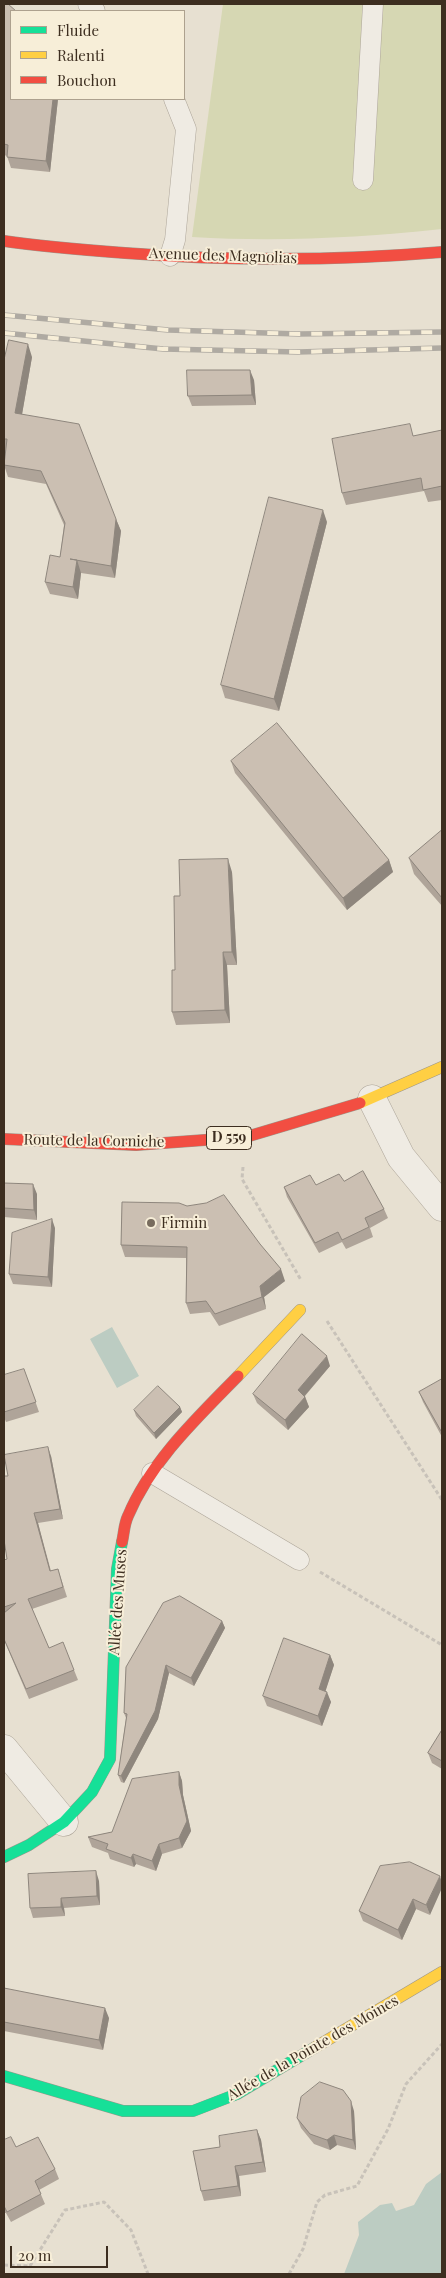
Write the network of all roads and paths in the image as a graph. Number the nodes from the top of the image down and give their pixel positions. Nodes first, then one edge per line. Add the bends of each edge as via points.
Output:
1 (373, 4) edge
2 (174, 100) edge
3 (363, 180) dead end
4 (4, 241) edge
5 (442, 252) edge
6 (170, 256) junction
7 (442, 1067) edge
8 (372, 1099) junction
9 (246, 1137) junction
10 (4, 1139) edge
11 (442, 1207) edge
12 (303, 1282) dead end
13 (300, 1310) dead end
14 (324, 1317) dead end
15 (152, 1473) junction
16 (442, 1500) edge
17 (299, 1560) joint
18 (442, 1645) edge
19 (4, 1749) edge
20 (64, 1822) junction
21 (4, 1857) edge
22 (442, 1972) edge
23 (442, 2044) edge
24 (4, 2076) edge
25 (4, 2265) edge
26 (148, 2274) edge
27 (289, 2274) edge

1 - 3 lane
2 - 6 lane via 186,130 175,240
4 - 6 street, Avenue des Magnolias
5 - 6 street, Avenue des Magnolias via 381,258
7 - 8 street, Route de la Corniche / D 559
8 - 9 street, Route de la Corniche / D 559
8 - 11 street via 401,1157
9 - 10 street, Route de la Corniche / D 559 via 136,1145
9 - 12 path via 242,1179
13 - 15 street, Allée des Muses via 175,1442
14 - 16 path
15 - 17 lane
15 - 20 street, Allée des Muses via 127,1517 117,1569 110,1759 92,1792
17 - 18 path
19 - 20 street
20 - 21 street
22 - 24 street, Allée de la Pointe des Moines via 237,2094 193,2111 123,2111
23 - 27 path via 406,2084 388,2129 357,2186 325,2195 318,2202 303,2249
25 - 26 path via 30,2266 65,2210 104,2202 131,2230

